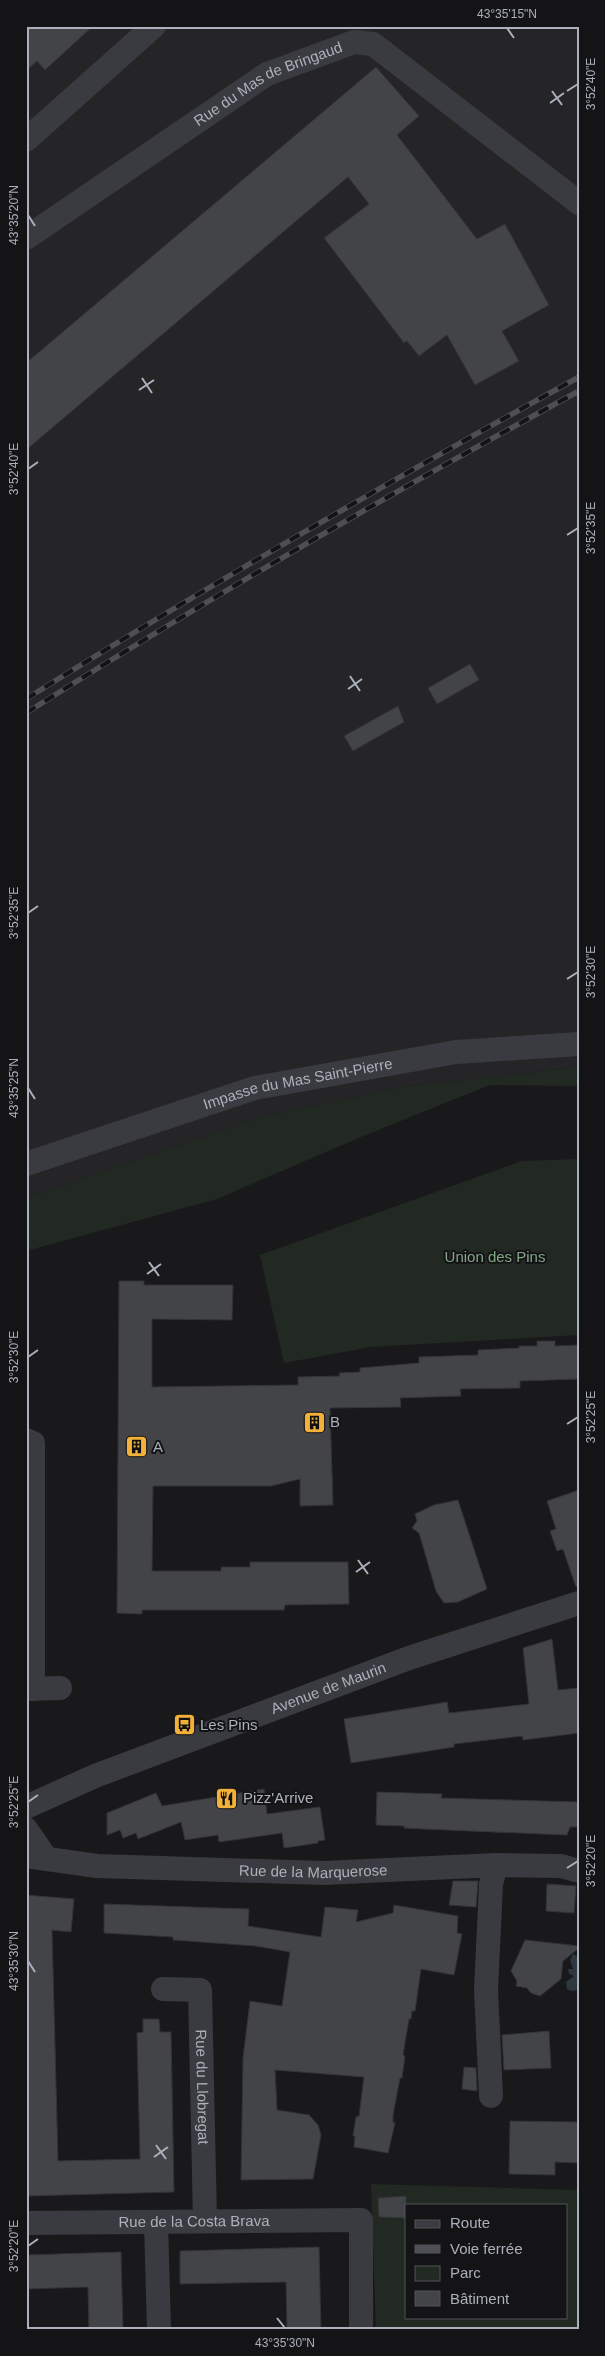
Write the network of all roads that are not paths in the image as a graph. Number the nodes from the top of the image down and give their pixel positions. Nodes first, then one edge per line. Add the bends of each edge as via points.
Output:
1 (154, 26) edge
2 (26, 140) edge
3 (579, 203) edge
4 (26, 238) edge
5 (579, 1044) edge
6 (26, 1164) edge
7 (26, 1440) edge
8 (579, 1602) edge
9 (60, 1688) dead end
10 (30, 1689) edge
11 (26, 1807) edge
12 (26, 1828) edge
13 (36, 1857) edge
14 (496, 1865) junction
15 (579, 1871) edge
16 (163, 1989) dead end
17 (491, 2096) dead end
18 (156, 2222) junction
19 (205, 2222) junction
20 (26, 2223) edge
21 (159, 2330) edge
22 (361, 2330) edge

1 - 2 street
3 - 4 street, Rue du Mas de Bringaud via 373,44 354,42 267,74
5 - 6 street, Impasse du Mas Saint-Pierre via 456,1052 255,1088
7 - 10 street via 33,1443
8 - 11 street, Avenue de Maurin via 364,1675 95,1776
9 - 10 street
12 - 13 street, Rue de la Marquerose
13 - 14 street, Rue de la Marquerose via 97,1866 323,1873
14 - 15 street, Rue de la Marquerose via 561,1866
14 - 17 street via 491,1884 486,1990
16 - 19 street, Rue du Llobregat via 200,1990
18 - 19 street, Rue de la Costa Brava
18 - 20 street, Rue de la Costa Brava
18 - 21 street
19 - 22 street, Rue de la Costa Brava via 361,2220

